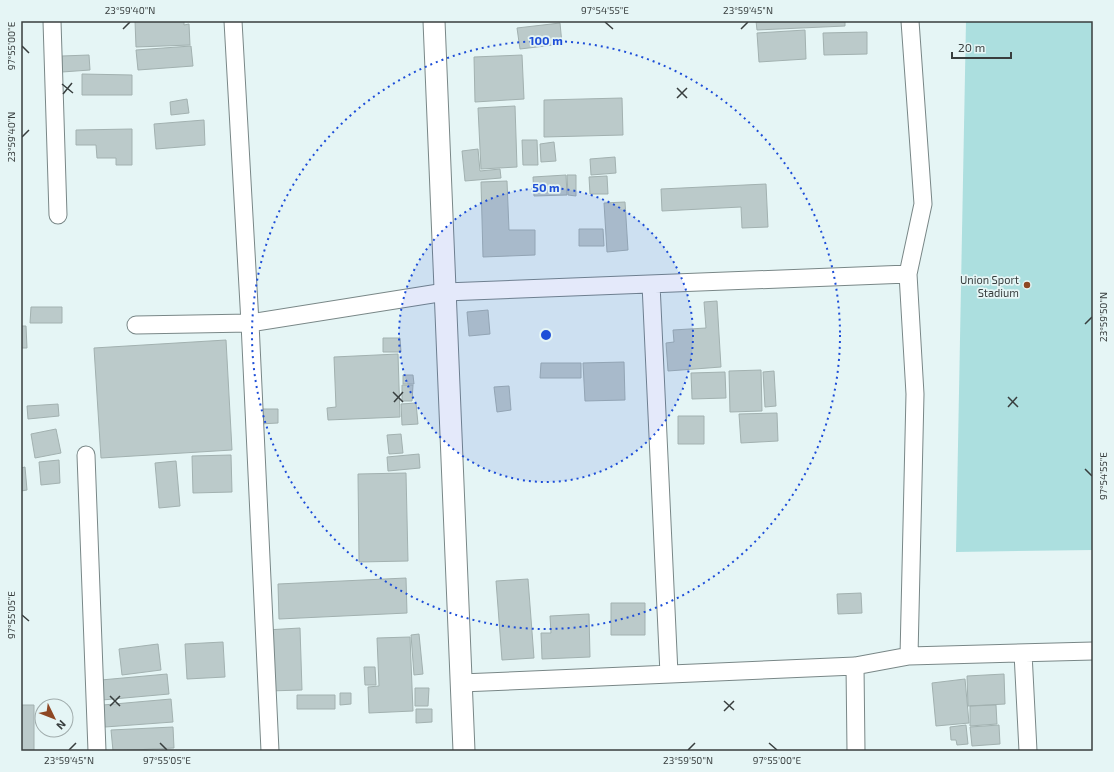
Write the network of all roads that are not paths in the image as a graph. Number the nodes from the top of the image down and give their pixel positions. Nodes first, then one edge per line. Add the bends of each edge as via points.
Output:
1 (52, 21) edge
2 (233, 21) edge
3 (434, 21) edge
4 (910, 21) edge
5 (58, 215) dead end
6 (908, 274) junction
7 (651, 284) junction
8 (445, 292) junction
9 (250, 323) junction
10 (136, 325) dead end
11 (86, 455) dead end
12 (1093, 651) edge
13 (1023, 653) junction
14 (909, 656) junction
15 (855, 666) junction
16 (669, 674) junction
17 (461, 683) junction
18 (97, 751) edge
19 (270, 751) edge
20 (464, 751) edge
21 (856, 751) edge
22 (1028, 751) edge

1 - 5 street
2 - 9 street
3 - 8 street
4 - 6 street via 923,204
6 - 7 street
6 - 14 street via 914,394
7 - 8 street
7 - 16 street
8 - 9 street
8 - 17 street
9 - 10 street
9 - 19 street
11 - 18 street
12 - 13 street
13 - 14 street
13 - 22 street
14 - 15 street
15 - 16 street
15 - 21 street
16 - 17 street
17 - 20 street

